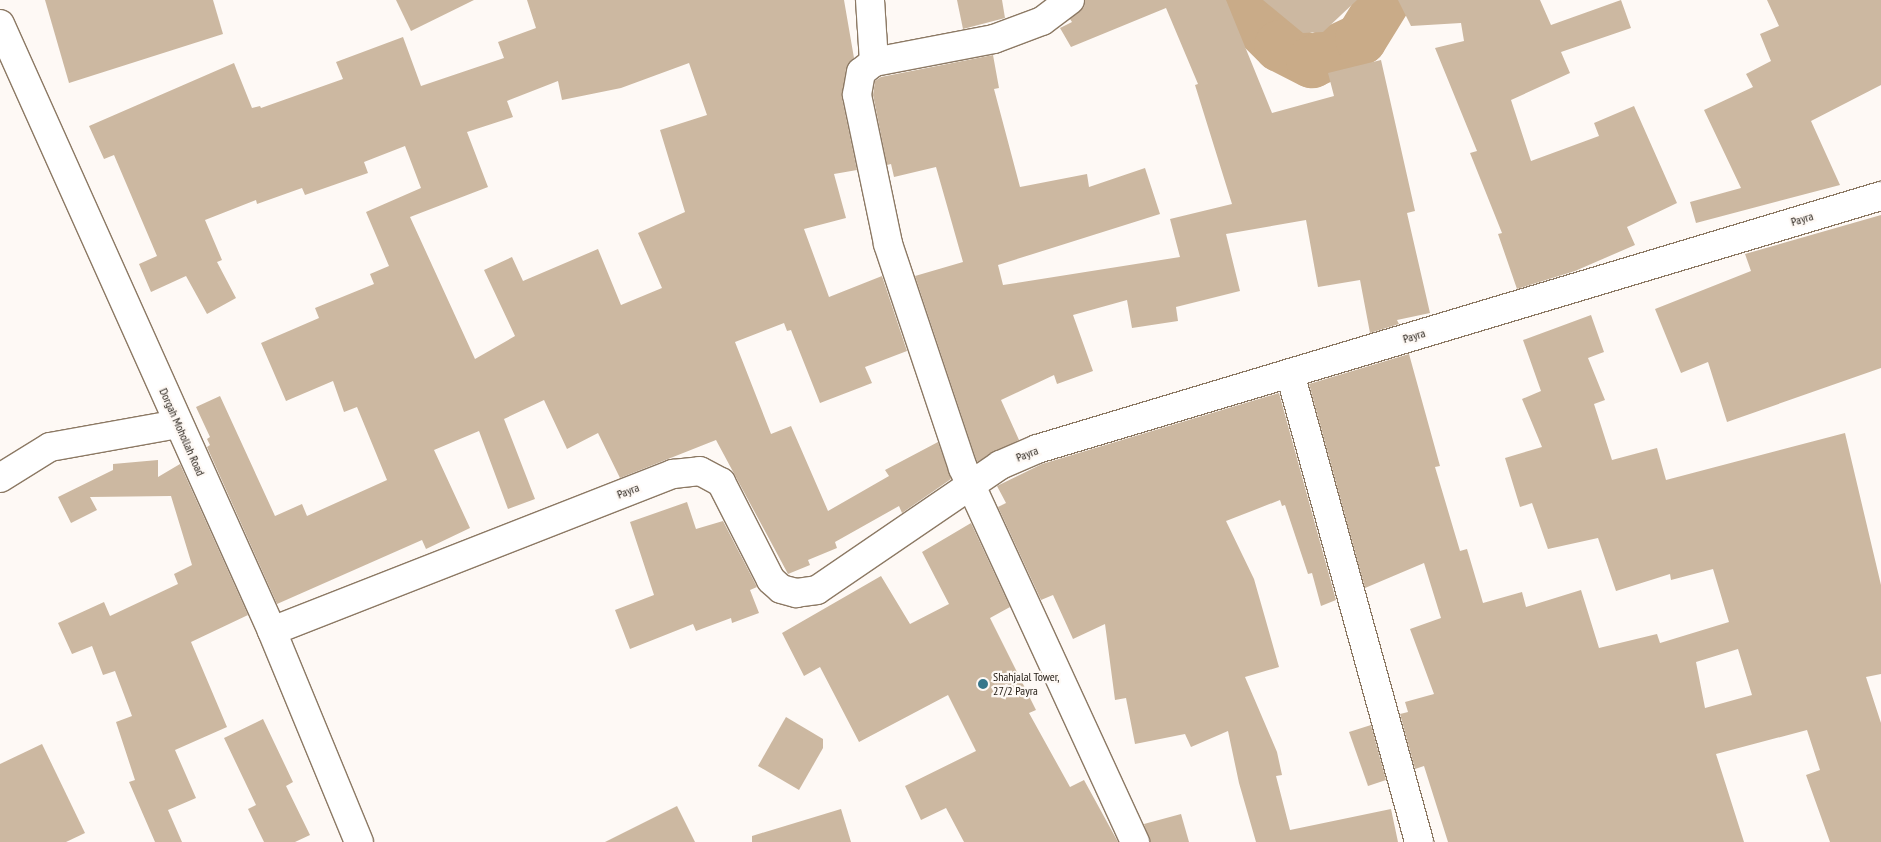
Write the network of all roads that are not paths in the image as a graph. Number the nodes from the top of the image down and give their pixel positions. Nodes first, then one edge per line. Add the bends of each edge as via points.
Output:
1 (870, 0) edge
2 (1070, 0) edge
3 (0, 24) edge
4 (874, 62) junction
5 (1881, 196) edge
6 (1290, 373) junction
7 (178, 424) junction
8 (0, 478) edge
9 (970, 485) junction
10 (272, 631) junction
11 (359, 842) edge
12 (1135, 842) edge
13 (1419, 842) edge

1 - 4 street
2 - 4 street via 1042,21 994,39
3 - 7 street, Dorgah Mohollah Road
4 - 9 street via 861,72 857,95 888,244 940,405
5 - 6 street, Payra
6 - 9 street, Payra via 1037,449 1000,465
6 - 13 street
7 - 8 street via 50,447
7 - 10 street, Dorgah Mohollah Road
9 - 10 street, Payra via 817,590 796,594 781,589 771,580 721,482 700,471 673,474
9 - 12 street
10 - 11 street, Dorgah Mohollah Road

